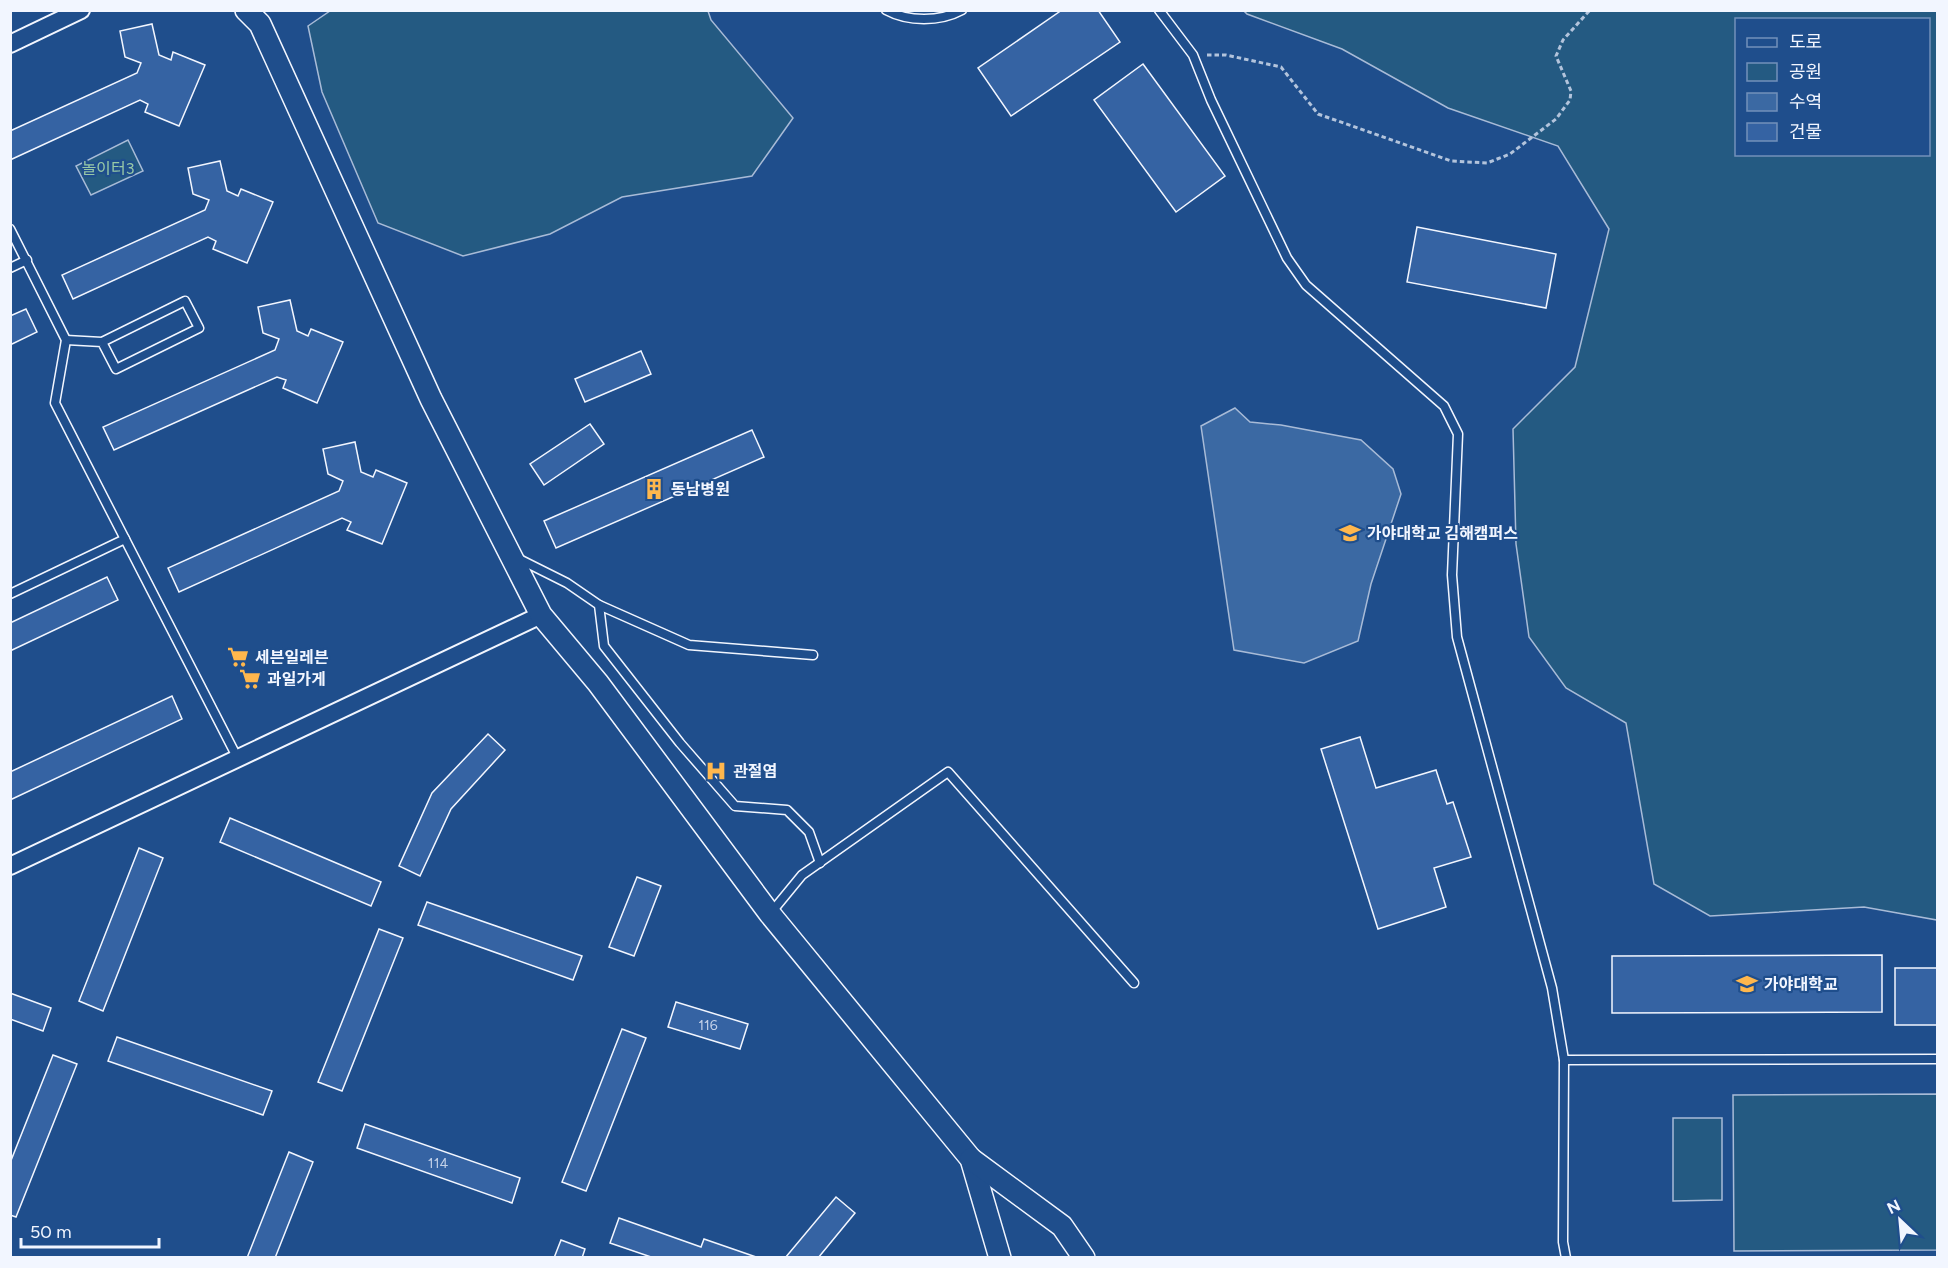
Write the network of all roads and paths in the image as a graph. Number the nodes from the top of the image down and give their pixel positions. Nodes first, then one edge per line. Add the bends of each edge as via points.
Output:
1 (81, 10) edge
2 (246, 10) edge
3 (886, 10) edge
4 (962, 10) edge
5 (1159, 10) edge
6 (1590, 10) edge
7 (10, 44) edge
8 (1193, 55) junction
9 (10, 229) edge
10 (27, 260) junction
11 (10, 268) edge
12 (66, 340) junction
13 (102, 342) junction
14 (125, 539) junction
15 (511, 555) junction
16 (10, 594) edge
17 (599, 605) junction
18 (541, 615) junction
19 (813, 655) dead end
20 (237, 757) junction
21 (820, 862) junction
22 (10, 866) edge
23 (770, 915) junction
24 (1134, 984) dead end
25 (1938, 1059) edge
26 (1564, 1060) junction
27 (971, 1158) junction
28 (1000, 1257) edge
29 (1084, 1257) edge
30 (1566, 1257) edge

1 - 7 street
2 - 15 street via 260,24 431,399
3 - 4 lane via 914,19
5 - 8 lane
6 - 8 path via 1563,40 1556,56 1571,91 1570,100 1556,119 1510,154 1487,164 1451,161 1318,114 1281,67 1226,55
8 - 26 lane via 1287,258 1306,285 1444,406 1458,434 1452,575 1457,638 1552,988
9 - 10 lane
10 - 11 lane
10 - 12 lane
12 - 13 lane
12 - 14 lane via 55,403
13 - 13 lane via 186,301 199,328 117,369
14 - 16 lane
14 - 20 lane
15 - 17 lane via 567,582
15 - 18 street
17 - 19 lane via 689,645
17 - 21 lane via 604,646 680,743 735,806 788,810 809,832
18 - 20 street
18 - 23 street via 598,683
20 - 22 street
21 - 23 lane via 802,875
21 - 24 lane via 948,772
23 - 27 street
25 - 26 lane
26 - 30 lane
27 - 28 street
27 - 29 street via 1062,1226

